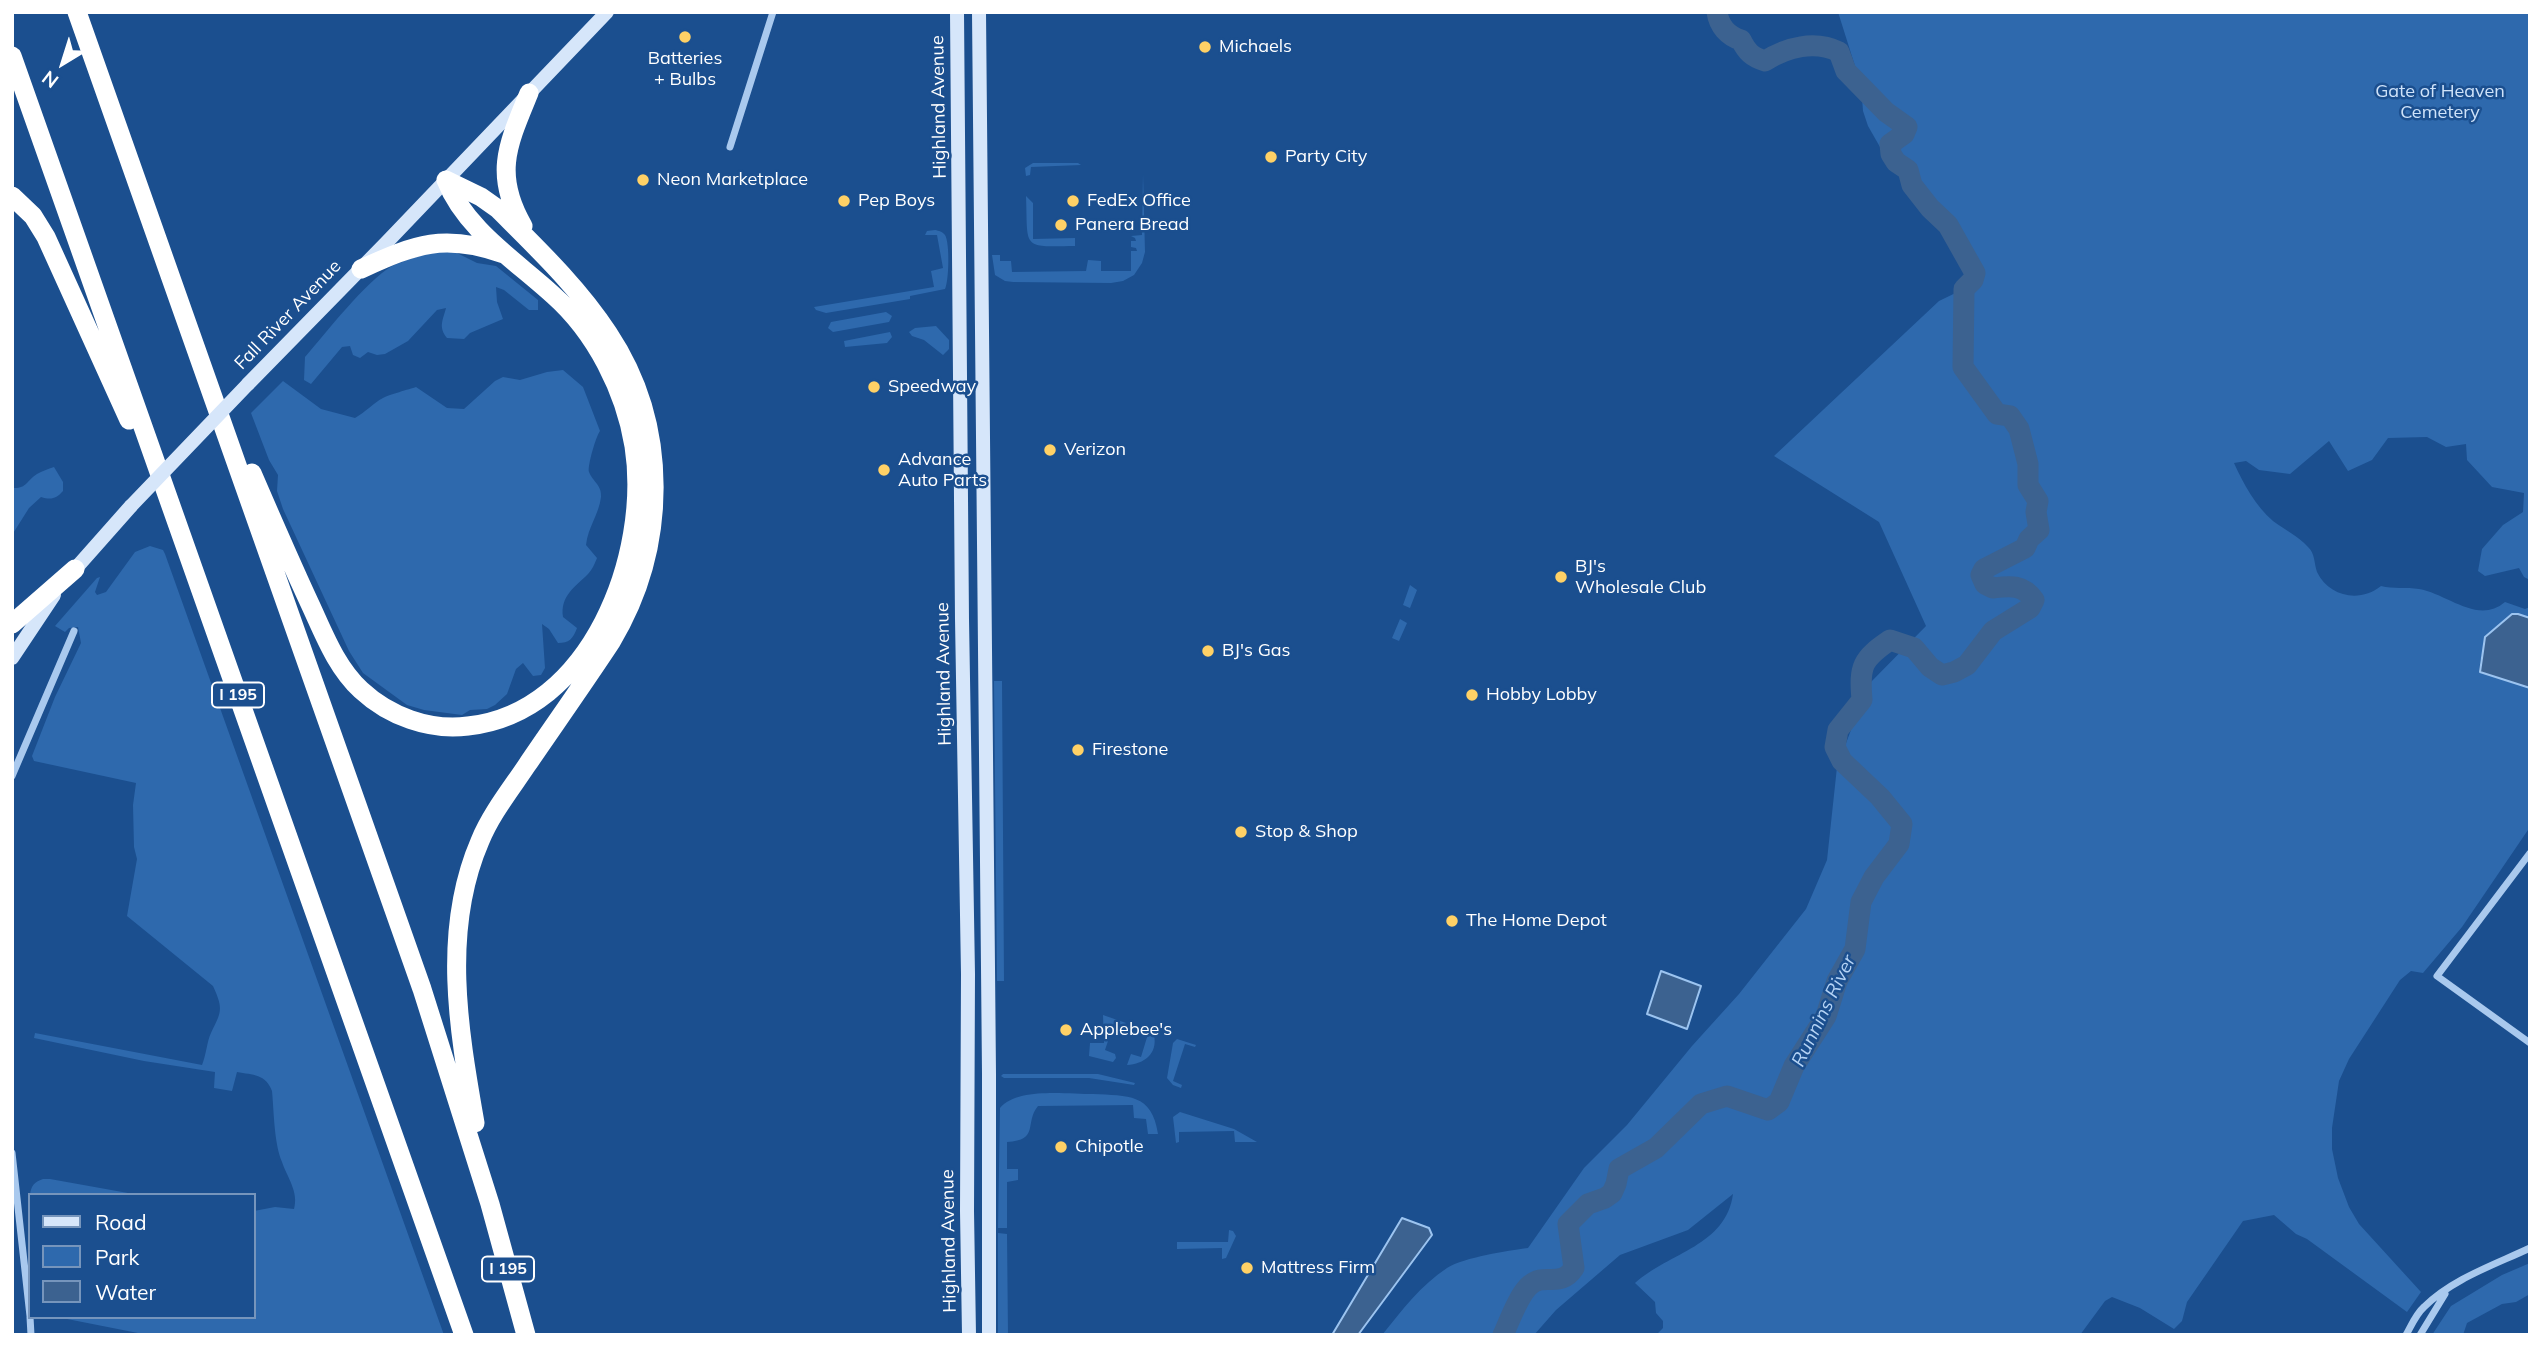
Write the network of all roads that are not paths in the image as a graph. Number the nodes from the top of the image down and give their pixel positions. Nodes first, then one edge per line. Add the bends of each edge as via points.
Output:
1 (77, 12) edge
2 (607, 12) edge
3 (774, 12) edge
4 (957, 12) edge
5 (979, 12) edge
6 (12, 56) edge
7 (529, 93) junction
8 (730, 147) dead end
9 (446, 180) junction
10 (12, 196) edge
11 (506, 255) junction
12 (361, 269) junction
13 (557, 272) junction
14 (191, 332) junction
15 (173, 512) junction
16 (75, 569) junction
17 (12, 624) edge
18 (74, 631) dead end
19 (12, 658) edge
20 (12, 776) edge
21 (2530, 853) edge
22 (2530, 1043) edge
23 (12, 1153) edge
24 (490, 1204) junction
25 (2530, 1248) edge
26 (2452, 1286) junction
27 (28, 1299) edge
28 (464, 1335) edge
29 (526, 1335) edge
30 (969, 1335) edge
31 (989, 1335) edge
32 (2406, 1335) edge
33 (2420, 1335) edge

1 - 14 highway, I 195
2 - 7 main road, Fall River Avenue
3 - 8 street
4 - 30 main road, Highland Avenue
5 - 31 main road
6 - 15 highway, I 195
7 - 9 main road, Fall River Avenue
7 - 13 highway via 508,146 505,182 522,224
9 - 11 highway via 460,207
9 - 12 main road, Fall River Avenue
9 - 13 highway via 490,203
10 - 15 highway via 33,216 53,249
11 - 12 highway via 471,244 433,243
11 - 14 highway via 566,307 601,356 631,430 637,495 626,566 592,640 549,691 514,714 488,723 449,727 409,719 383,706 350,678 327,642
12 - 16 main road, Fall River Avenue, bridge
13 - 24 highway via 599,320 632,378 651,444 654,512 647,558 624,621 486,828 465,887 457,944 458,1007
14 - 24 highway, I 195 via 393,904
15 - 28 highway, I 195
16 - 17 highway
16 - 19 main road, Fall River Avenue
18 - 20 street
21 - 22 street via 2437,976
23 - 27 street
24 - 29 highway, I 195
25 - 26 street
26 - 32 street via 2424,1307
26 - 33 street

